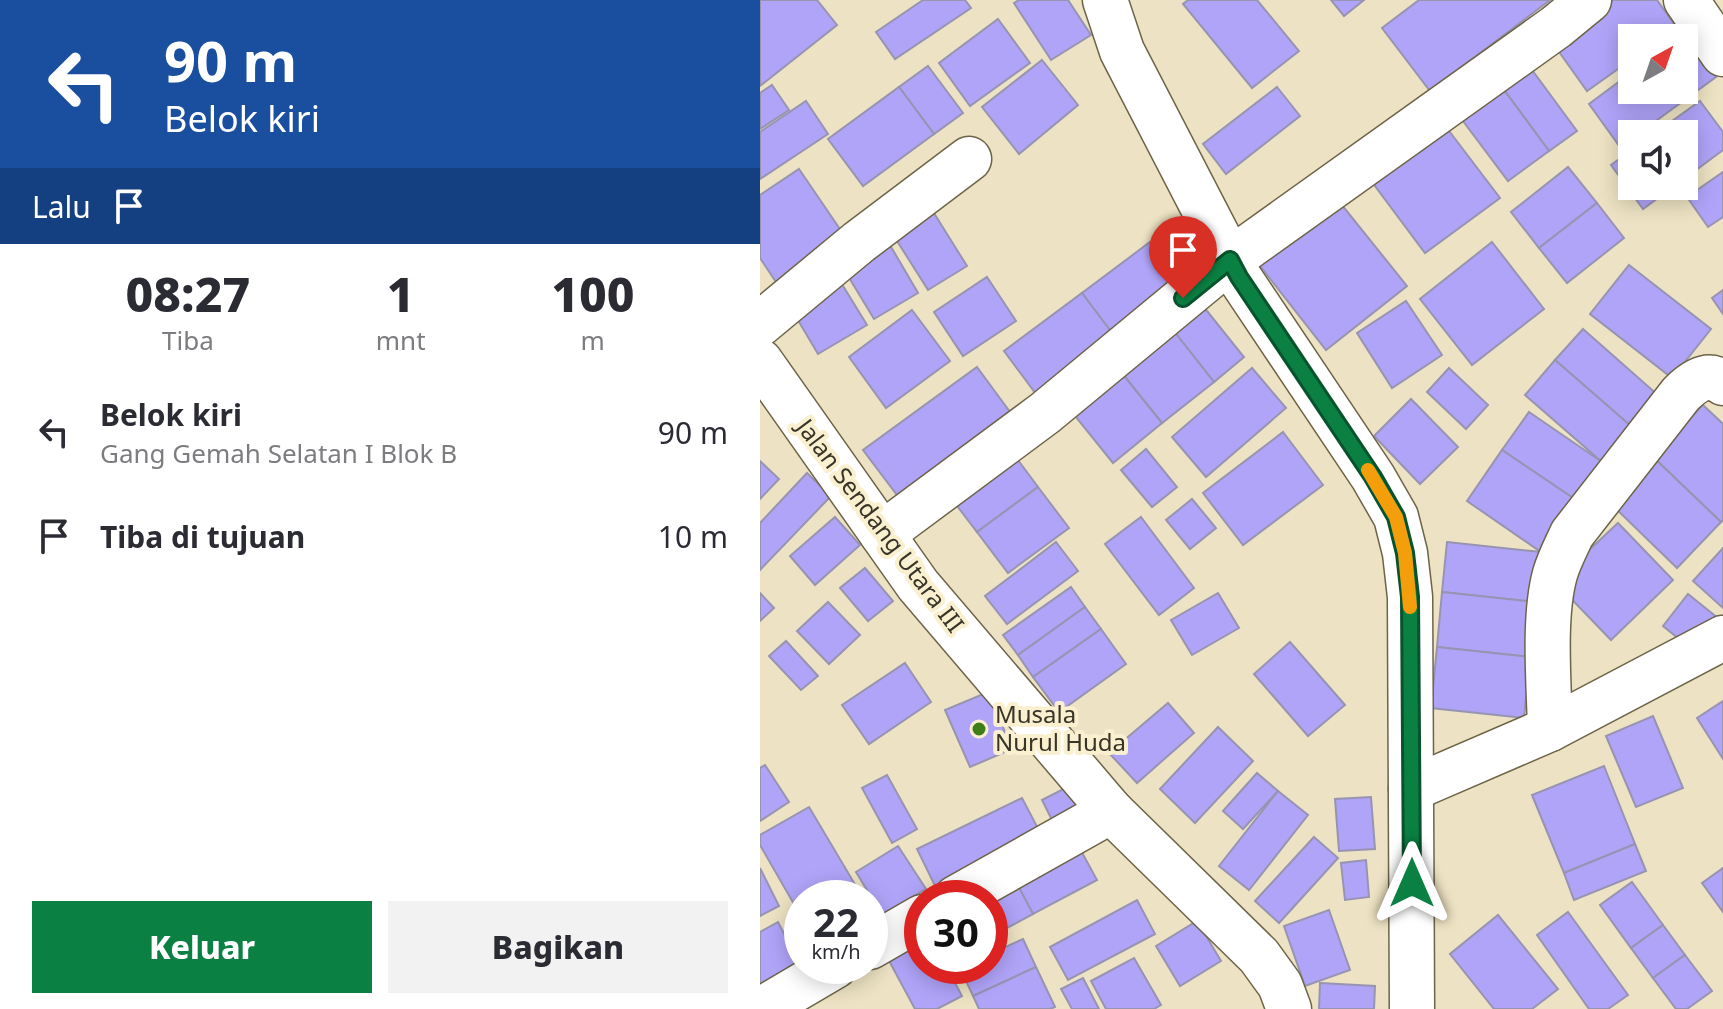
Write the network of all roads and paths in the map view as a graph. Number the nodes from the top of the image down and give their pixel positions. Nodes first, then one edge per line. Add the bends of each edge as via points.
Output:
1 (1105, 0) edge
2 (1589, 0) edge
3 (1686, 0) edge
4 (1723, 54) edge
5 (969, 159) dead end
6 (1230, 260) junction
7 (760, 324) edge
8 (760, 362) edge
9 (1723, 383) edge
10 (882, 534) junction
11 (1723, 638) edge
12 (1550, 729) junction
13 (1411, 789) junction
14 (1111, 811) junction
15 (988, 880) edge
16 (804, 984) edge
17 (762, 1009) edge
18 (1289, 1009) edge
19 (1412, 1009) edge

1 - 6 street via 1122,51
2 - 6 street
3 - 4 street
5 - 7 street
6 - 10 street via 1045,413
6 - 13 street via 1396,517 1410,597
8 - 10 street, Jalan Sendang Utara III
9 - 12 street via 1705,378 1681,394 1572,534 1554,576 1550,605
10 - 14 street, Jalan Sendang Utara III via 918,585
11 - 12 street
12 - 13 street
13 - 19 street
14 - 15 street
14 - 18 street, Jalan Sendang Utara III via 1259,956
16 - 17 street

